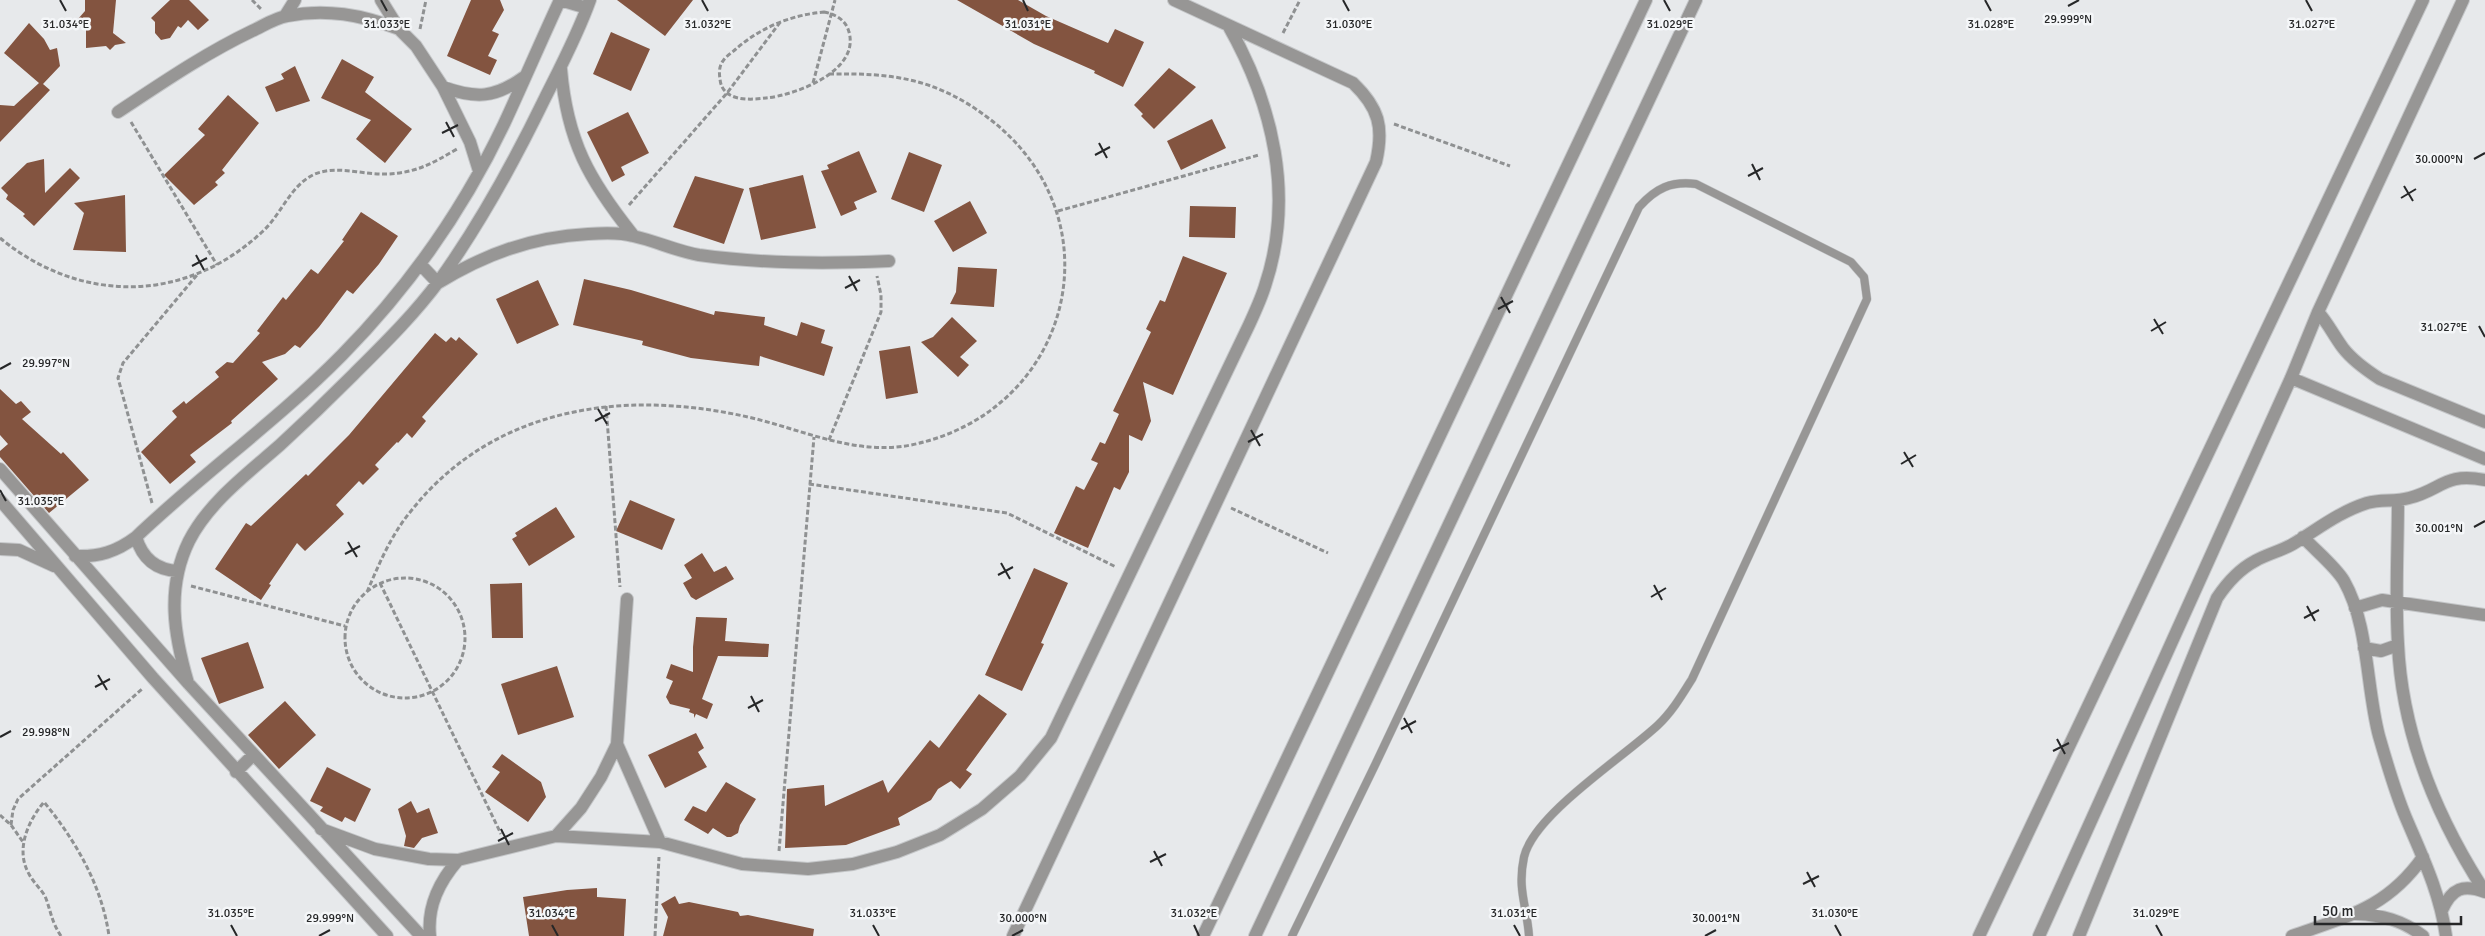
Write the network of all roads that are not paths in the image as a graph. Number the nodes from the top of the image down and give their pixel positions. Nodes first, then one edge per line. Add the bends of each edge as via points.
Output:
1 (295, 0) edge
2 (381, 0) edge
3 (560, 0) edge
4 (1174, 0) edge
5 (1646, 0) edge
6 (1696, 0) edge
7 (2423, 0) edge
8 (2463, 0) edge
9 (589, 4) edge
10 (284, 16) junction
11 (1228, 25) junction
12 (399, 29) junction
13 (560, 68) junction
14 (524, 77) junction
15 (443, 86) junction
16 (121, 111) road end
17 (479, 171) junction
18 (633, 236) junction
19 (889, 261) dead end
20 (420, 264) junction
21 (438, 282) junction
22 (2318, 312) junction
23 (2291, 378) junction
24 (2485, 422) edge
25 (2485, 459) edge
26 (0, 469) edge
27 (2485, 480) edge
28 (0, 500) edge
29 (2398, 500) junction
30 (2303, 537) junction
31 (136, 538) junction
32 (0, 549) edge
33 (75, 556) junction
34 (59, 569) junction
35 (177, 576) junction
36 (2397, 602) junction
37 (627, 605) road end
38 (2355, 608) junction
39 (2485, 615) edge
40 (2398, 645) junction
41 (2364, 648) junction
42 (188, 683) junction
43 (617, 744) junction
44 (253, 755) junction
45 (236, 772) junction
46 (321, 829) junction
47 (556, 836) junction
48 (660, 842) junction
49 (2423, 857) junction
50 (458, 860) junction
51 (2485, 892) edge
52 (2442, 910) junction
53 (2354, 914) junction
54 (387, 936) edge
55 (421, 936) edge
56 (430, 936) edge
57 (1014, 936) edge
58 (1203, 936) edge
59 (1255, 936) edge
60 (1292, 936) edge
61 (1529, 936) edge
62 (1979, 936) edge
63 (2039, 936) edge
64 (2080, 936) edge
65 (2292, 936) edge
66 (2423, 936) edge
67 (2446, 936) edge

1 - 10 street
2 - 12 street
3 - 9 street
3 - 14 street
4 - 11 street
5 - 58 street
6 - 59 street
7 - 62 street
8 - 22 street
9 - 13 street
10 - 12 street via 341,13 370,18
10 - 16 street via 226,43
11 - 48 street via 1262,95 1274,151 1278,209 1274,248 1265,285 1249,325 1051,738 1020,776 982,809 940,835 898,852 853,864 808,869 742,864
11 - 57 street via 1353,83 1369,98 1378,118 1381,141 1376,162
12 - 15 street via 416,46
13 - 18 street via 570,128 581,157 595,185
13 - 21 street via 484,214
14 - 15 street via 507,89 486,95 464,94
14 - 17 street via 504,125
15 - 17 street via 470,142
17 - 20 street
18 - 19 street via 697,254 761,262
18 - 21 street via 590,234 531,241 498,251
20 - 21 street
20 - 31 street via 342,355
21 - 35 street via 338,391 228,490 206,514 189,541
22 - 23 street
22 - 24 street via 2328,322 2342,347 2365,370
23 - 25 street
23 - 63 street
26 - 33 street
27 - 29 street via 2457,478
28 - 34 street
29 - 30 street via 2367,504 2324,522
29 - 36 street
30 - 38 street via 2344,580
30 - 64 street via 2240,571 2217,598
31 - 33 street via 109,553
31 - 35 street via 138,547 150,562
32 - 34 street via 19,550
33 - 42 street
34 - 45 street
35 - 42 street via 173,609 177,646
36 - 38 street via 2382,600
36 - 39 street
36 - 40 street
37 - 43 street
38 - 41 street
40 - 41 street via 2381,651
40 - 51 street via 2404,699 2420,760 2460,854
41 - 49 street via 2379,734 2403,809
42 - 44 street
43 - 47 street via 581,808
43 - 48 street
44 - 45 street
44 - 46 street
45 - 54 street
46 - 50 street via 375,849
46 - 55 street
47 - 48 street
47 - 50 street
49 - 52 street
49 - 53 street via 2393,892
50 - 56 street via 437,890 431,907
51 - 52 street via 2472,887 2458,889 2448,897
52 - 67 street
53 - 65 street
53 - 66 street via 2381,915 2407,924
60 - 61 lane via 1639,207 1650,194 1664,186 1680,182 1696,184 1851,262 1864,277 1867,299 1692,679 1658,725 1547,819 1531,838 1524,854 1520,879

